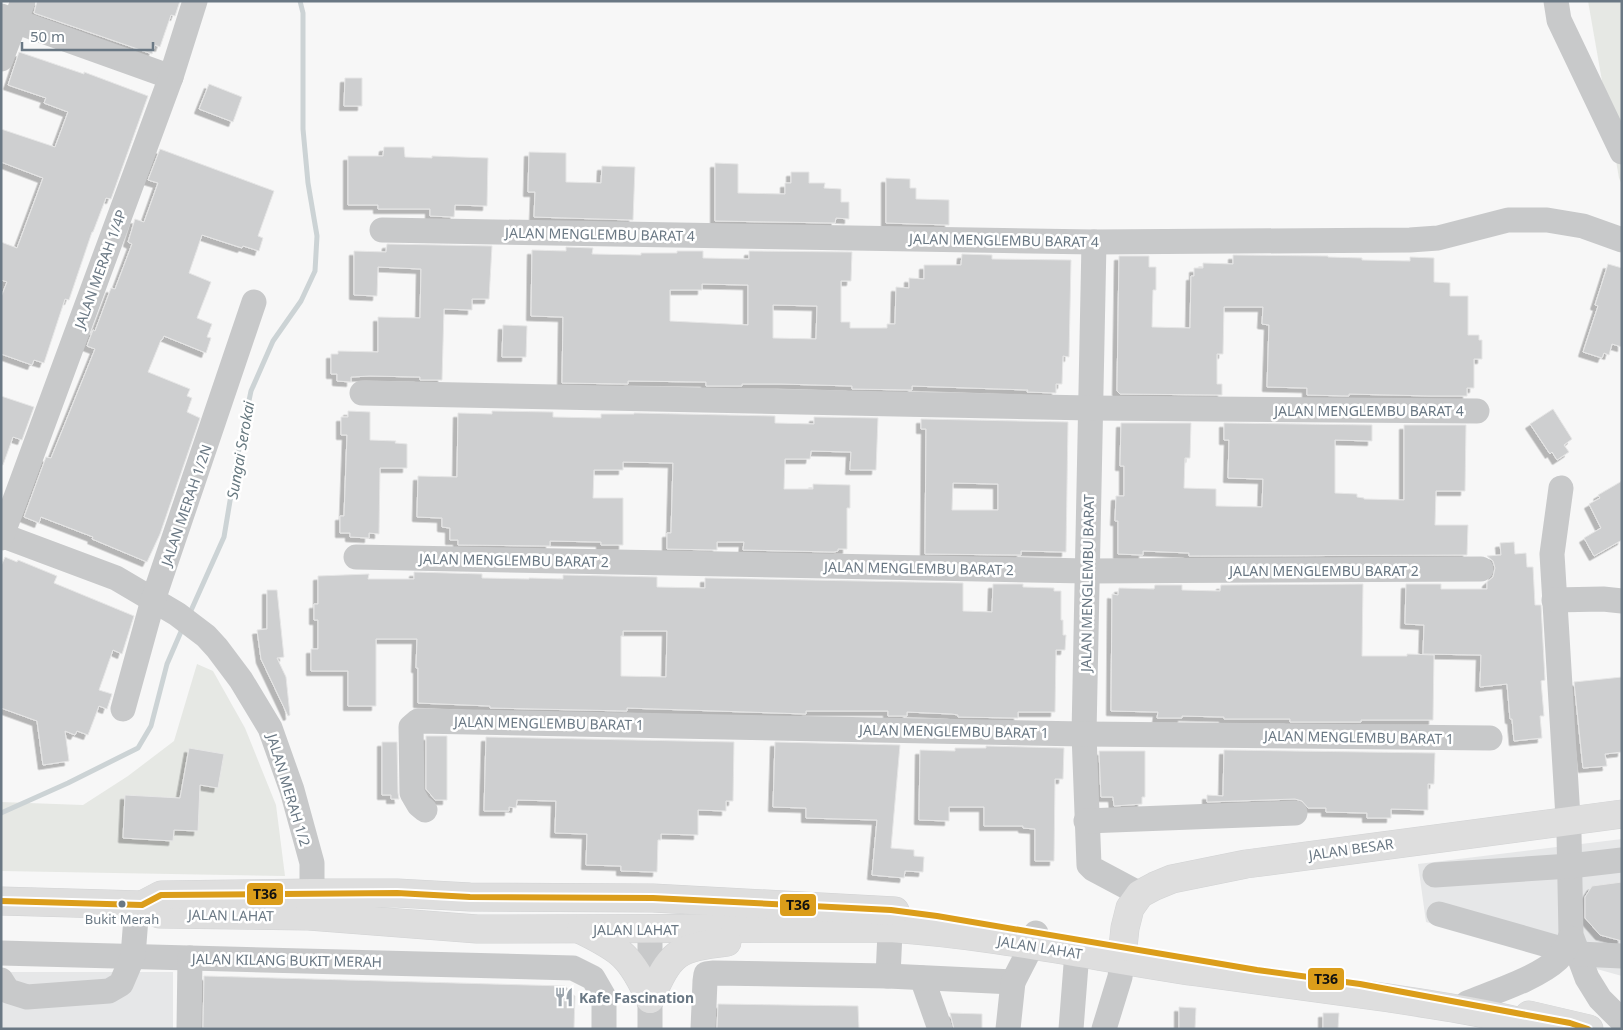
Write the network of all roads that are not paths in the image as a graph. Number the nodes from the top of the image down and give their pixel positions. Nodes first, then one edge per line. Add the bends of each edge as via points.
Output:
1 (195, 1) edge
2 (1556, 1) edge
3 (13, 13) edge
4 (1, 59) edge
5 (171, 77) junction
6 (1622, 152) edge
7 (382, 230) dead end
8 (1622, 240) edge
9 (1094, 242) junction
10 (254, 302) dead end
11 (362, 393) dead end
12 (1090, 408) junction
13 (1477, 411) dead end
14 (1560, 488) dead end
15 (2, 536) edge
16 (356, 557) dead end
17 (1481, 570) dead end
18 (1088, 571) junction
19 (154, 600) junction
20 (1554, 600) junction
21 (1622, 600) edge
22 (123, 709) dead end
23 (1084, 734) junction
24 (1490, 738) dead end
25 (425, 810) dead end
26 (1295, 813) dead end
27 (1622, 814) edge
28 (1567, 820) junction
29 (1086, 821) junction
30 (1622, 860) edge
31 (1570, 866) junction
32 (1435, 875) dead end
33 (312, 893) junction
34 (1140, 894) junction
35 (470, 897) junction
36 (1, 901) edge
37 (146, 908) junction
38 (845, 908) junction
39 (1439, 914) dead end
40 (890, 919) junction
41 (477, 929) junction
42 (578, 929) junction
43 (650, 929) junction
44 (1034, 939) junction
45 (1571, 946) junction
46 (1077, 952) junction
47 (1, 953) edge
48 (133, 956) junction
49 (1122, 956) junction
50 (1622, 956) edge
51 (190, 958) junction
52 (888, 976) junction
53 (922, 978) junction
54 (1, 980) edge
55 (1013, 982) junction
56 (650, 999) junction
57 (1468, 1003) junction
58 (1622, 1021) edge
59 (1074, 1027) edge
60 (189, 1029) edge
61 (604, 1029) edge
62 (650, 1029) edge
63 (703, 1029) edge
64 (940, 1029) edge
65 (1008, 1029) edge
66 (1104, 1029) edge
67 (1548, 1029) edge
68 (1588, 1029) edge

1 - 5 street, JALAN MERAH 1/4P
2 - 6 street via 1560,20
3 - 4 street
3 - 5 street
5 - 15 street, JALAN MERAH 1/4P
7 - 9 street, JALAN MENGLEMBU BARAT 4
8 - 9 street, JALAN MENGLEMBU BARAT 4 via 1583,226 1547,220 1508,220 1438,238 1410,240
9 - 12 street, JALAN MENGLEMBU BARAT
10 - 19 street, JALAN MERAH 1/2N
11 - 12 street, JALAN MENGLEMBU BARAT 4
12 - 13 street, JALAN MENGLEMBU BARAT 4
12 - 18 street, JALAN MENGLEMBU BARAT
14 - 20 street via 1552,554
15 - 19 street, JALAN MERAH 1/2 via 116,578
16 - 18 street, JALAN MENGLEMBU BARAT 2
17 - 18 street, JALAN MENGLEMBU BARAT 2
18 - 23 street, JALAN MENGLEMBU BARAT
19 - 22 street, JALAN MERAH 1/2N
19 - 33 street, JALAN MERAH 1/2 via 206,636 241,680 270,728 292,790 312,863
20 - 21 street
20 - 28 street
23 - 24 street, JALAN MENGLEMBU BARAT 1
23 - 25 street, JALAN MENGLEMBU BARAT 1 via 418,721 411,728 412,793
23 - 29 street, JALAN MENGLEMBU BARAT
26 - 29 street
27 - 28 main road, JALAN BESAR
28 - 31 street
28 - 34 main road, JALAN BESAR via 1246,864 1172,879
29 - 34 street, JALAN MENGLEMBU BARAT via 1089,865
30 - 31 street
31 - 32 street
31 - 45 street
33 - 35 main road, JALAN LAHAT
33 - 37 main road, JALAN LAHAT via 161,895
33 - 41 main road via 321,903 332,906 416,915
34 - 49 main road via 1130,908
35 - 38 main road, JALAN LAHAT via 654,898
35 - 43 main road via 534,911 629,912
36 - 37 main road, JALAN LAHAT
37 - 41 main road, JALAN LAHAT
37 - 48 street
38 - 40 main road, JALAN LAHAT
38 - 43 main road via 690,911 673,913
39 - 45 street
40 - 43 main road, JALAN LAHAT
40 - 44 main road, JALAN LAHAT via 932,931
40 - 52 street
40 - 56 main road via 828,939 695,946 674,956 662,972
41 - 42 main road, JALAN LAHAT
42 - 43 main road, JALAN LAHAT
42 - 56 main road via 608,943 628,958
43 - 56 street
44 - 46 main road, JALAN LAHAT
44 - 49 main road, JALAN LAHAT
44 - 55 street
45 - 50 street
45 - 57 street via 1538,973
45 - 58 street via 1600,999
46 - 49 main road, JALAN LAHAT
46 - 59 street
47 - 48 street, JALAN KILANG BUKIT MERAH
48 - 51 street, JALAN KILANG BUKIT MERAH
48 - 54 street via 121,984 109,991 27,997 8,990
49 - 57 main road via 1257,970
49 - 66 street via 1120,977
49 - 67 main road via 1196,972 1459,1008
51 - 60 street
51 - 61 street, JALAN KILANG BUKIT MERAH via 572,968 593,978 604,997
52 - 53 street
52 - 63 street via 706,974
53 - 55 street
53 - 64 street
55 - 65 street
56 - 62 street
57 - 68 main road

